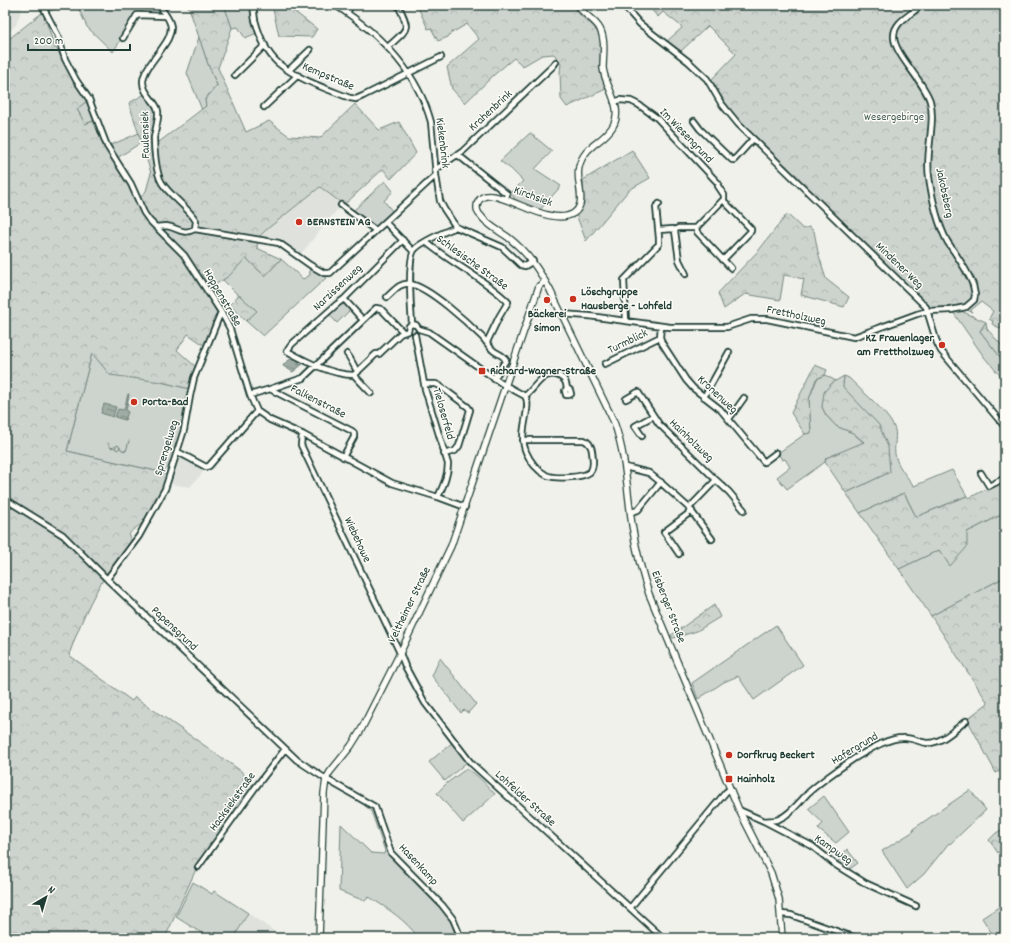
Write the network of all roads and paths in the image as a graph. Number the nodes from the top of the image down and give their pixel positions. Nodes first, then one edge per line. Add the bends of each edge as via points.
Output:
1 (44, 5) edge
2 (159, 5) edge
3 (253, 5) edge
4 (336, 5) edge
5 (351, 5) edge
6 (398, 5) edge
7 (578, 5) edge
8 (623, 5) edge
9 (921, 5) edge
10 (347, 13) junction
11 (166, 16) junction
12 (123, 38) dead end
13 (265, 45) junction
14 (388, 47) junction
15 (310, 50) dead end
16 (441, 56) dead end
17 (556, 62) dead end
18 (289, 70) junction
19 (409, 74) junction
20 (235, 75) dead end
21 (298, 75) junction
22 (614, 102) junction
23 (264, 107) dead end
24 (694, 121) dead end
25 (753, 139) junction
26 (458, 155) junction
27 (436, 172) junction
28 (506, 200) junction
29 (723, 200) junction
30 (659, 204) dead end
31 (341, 205) dead end
32 (385, 222) junction
33 (156, 227) junction
34 (456, 227) junction
35 (696, 228) junction
36 (195, 229) junction
37 (375, 230) junction
38 (659, 230) junction
39 (675, 230) junction
40 (403, 240) junction
41 (426, 242) junction
42 (413, 251) junction
43 (723, 260) junction
44 (533, 261) junction
45 (731, 268) dead end
46 (686, 274) dead end
47 (545, 281) junction
48 (411, 284) junction
49 (387, 297) dead end
50 (344, 300) junction
51 (928, 311) junction
52 (221, 312) junction
53 (561, 314) junction
54 (363, 320) junction
55 (626, 321) junction
56 (412, 324) junction
57 (661, 326) junction
58 (419, 329) junction
59 (408, 331) junction
60 (403, 332) junction
61 (415, 335) junction
62 (660, 337) junction
63 (487, 342) junction
64 (729, 352) dead end
65 (347, 354) dead end
66 (605, 364) dead end
67 (316, 365) junction
68 (356, 373) junction
69 (494, 379) junction
70 (424, 384) junction
71 (505, 386) junction
72 (567, 388) dead end
73 (270, 389) junction
74 (371, 393) dead end
75 (250, 395) junction
76 (526, 396) junction
77 (704, 397) junction
78 (744, 398) dead end
79 (626, 399) dead end
80 (257, 410) junction
81 (653, 416) junction
82 (729, 419) junction
83 (1005, 427) edge
84 (302, 434) junction
85 (642, 436) dead end
86 (523, 440) junction
87 (178, 452) junction
88 (776, 453) dead end
89 (444, 454) junction
90 (343, 457) junction
91 (624, 467) junction
92 (981, 473) dead end
93 (1005, 478) edge
94 (716, 480) junction
95 (661, 482) junction
96 (438, 497) junction
97 (5, 499) edge
98 (464, 507) junction
99 (691, 510) junction
100 (744, 510) dead end
101 (630, 512) junction
102 (712, 539) dead end
103 (680, 554) dead end
104 (107, 579) junction
105 (400, 653) junction
106 (966, 721) dead end
107 (285, 748) junction
108 (326, 779) junction
109 (730, 789) junction
110 (739, 810) junction
111 (764, 821) junction
112 (198, 867) dead end
113 (916, 906) dead end
114 (630, 908) junction
115 (781, 914) junction
116 (320, 938) edge
117 (461, 938) edge
118 (663, 938) edge
119 (782, 938) edge
120 (856, 938) edge

1 - 33 street, Hoppenstraße via 65,59 89,99 107,146 131,184 144,213
2 - 11 street, Faulensiek
3 - 13 street, Kempstraße via 255,21
4 - 10 street, Kiekenbrink
5 - 10 street
6 - 14 street via 407,22 406,27
7 - 22 main road, Kirchsiek via 602,33 604,74
8 - 25 street, Mindener Weg via 640,24 680,54 707,79 722,103
9 - 51 street, Jakobsberg via 896,28 894,43 929,97 932,115 928,168 934,200 942,231 972,281 975,295 974,300 964,308
10 - 14 street, Kiekenbrink
11 - 12 street via 137,15
11 - 36 street, Faulensiek via 170,22 171,32 148,68 143,82 146,92 158,109 154,149 159,175 162,183 191,212 196,221
13 - 18 street, Kempstraße via 278,62
13 - 20 street
14 - 19 street, Kiekenbrink
15 - 18 street
16 - 19 street, Kempstraße
17 - 26 street, Krahenbrink
18 - 21 street, Kempstraße
19 - 21 street, Kempstraße via 356,99 314,84
19 - 27 street, Kiekenbrink via 431,122
21 - 23 street
22 - 28 main road, Kirchsiek via 616,114 612,128 588,149 579,164 581,202 576,211 566,216 551,216
22 - 29 street, Im Wiesengrund via 631,101 657,118 718,185 724,195
24 - 25 street via 732,160
25 - 51 street, Mindener Weg
26 - 27 street, Krahenbrink
26 - 28 street via 507,194
27 - 32 street, Krahenbrink
27 - 34 street, Kiekenbrink via 440,201
28 - 44 main road, Kirchsiek via 493,195 484,196 478,202 478,211 485,221 519,246
29 - 35 street
29 - 43 street via 751,231
30 - 38 street via 656,207
31 - 37 street
32 - 37 street, Krahenbrink
32 - 40 street
33 - 36 street via 166,226 182,232
33 - 52 street, Hoppenstraße via 184,254
34 - 41 street
34 - 44 street via 502,247 521,265 526,266
35 - 39 street
35 - 43 street
36 - 37 street, Krahenbrink via 279,243 324,273 330,273
38 - 39 street
38 - 55 street via 659,244 624,280
39 - 46 street via 679,260
40 - 42 street
40 - 50 street, Narzissenweg
41 - 42 street
41 - 63 street, Schlesische Straße via 508,302
42 - 48 street
43 - 45 street
44 - 47 main road, Kirchsiek
47 - 53 main road, Eisberger Straße
47 - 71 main road, Veltheimer Straße via 539,286
48 - 49 street via 400,285
48 - 56 street
48 - 63 street via 444,304
50 - 54 street
50 - 67 street, Narzissenweg via 287,351
51 - 57 street, Frettholzweg via 854,338 767,319 751,319 726,327
51 - 83 street, Mindener Weg via 941,350
52 - 75 street, Hoppenstraße via 233,338
52 - 87 street, Sprengelweg via 192,387
53 - 55 street, Frettholzweg
53 - 91 main road, Eisberger Straße via 614,422 620,438
54 - 60 street via 374,309 380,308
54 - 67 street
55 - 57 street, Frettholzweg
56 - 58 street via 416,324
56 - 59 street
57 - 62 street
58 - 61 street
58 - 69 street via 429,332
59 - 60 street
59 - 61 street
60 - 68 street
61 - 70 street, Tieloserfeld
62 - 66 street, Turmblick
62 - 77 street, Kronenweg via 686,380
63 - 69 street via 506,360
64 - 77 street
65 - 68 street
67 - 68 street via 342,375
67 - 73 street, Falkenstraße via 303,378
68 - 74 street
69 - 71 street
70 - 89 street, Tieloserfeld
70 - 89 street via 440,386 470,410 459,446
71 - 76 street
71 - 98 main road, Veltheimer Straße
72 - 76 street via 561,377 551,374 540,380
73 - 75 street, Falkenstraße
73 - 90 street, Falkenstraße via 352,431 354,437
75 - 80 street, Hoppenstraße
76 - 86 street via 528,403
77 - 82 street, Kronenweg
78 - 82 street
79 - 81 street, Hainholzweg via 638,392
80 - 84 street, Hoppenstraße via 270,420
80 - 87 street via 209,466 206,467
81 - 85 street, Hainholzweg via 635,426
81 - 94 street, Hainholzweg via 658,424
82 - 88 street, Kronenweg via 764,462
84 - 90 street, Hoppenstraße
84 - 105 street, Wiebehowe via 301,445
86 - 86 street via 529,458 545,474 558,478 584,475 592,469 592,448 584,440
87 - 104 street, Sprengelweg via 167,483 139,536
89 - 96 street, Tieloserfeld via 448,471
90 - 96 street, Hoppenstraße via 392,483
91 - 95 street via 649,473
91 - 101 main road, Eisberger Straße
92 - 93 street via 989,486
94 - 99 street, Hainholzweg
94 - 100 street, Hainholzweg
95 - 99 street
95 - 101 street via 638,510
96 - 98 street, Hoppenstraße
97 - 104 street, Papensgrund via 63,536
98 - 105 main road, Veltheimer Straße via 451,546
99 - 102 street
99 - 103 street, Hainholzweg via 664,532
101 - 109 main road, Eisberger Straße via 638,561 649,594
104 - 107 street, Papensgrund
105 - 108 main road, Veltheimer Straße via 357,737
105 - 114 street, Lohfelder Straße via 425,703 471,763
106 - 111 street, Hafergrund via 947,736 934,742 898,738 873,748 810,791 783,817
107 - 108 street, Papensgrund via 297,760
107 - 112 street, Hacksiekstraße
108 - 116 main road, Veltheimer Straße
108 - 117 street, Hasenkamp via 375,807 390,853 454,920
109 - 110 main road, Eisberger Straße
109 - 114 street
110 - 111 street, Kampweg
110 - 115 main road, Eisberger Straße via 771,873
111 - 113 street, Kampweg via 812,846 865,883
114 - 118 street, Lohfelder Straße
115 - 119 main road, Eisberger Straße
115 - 120 street

